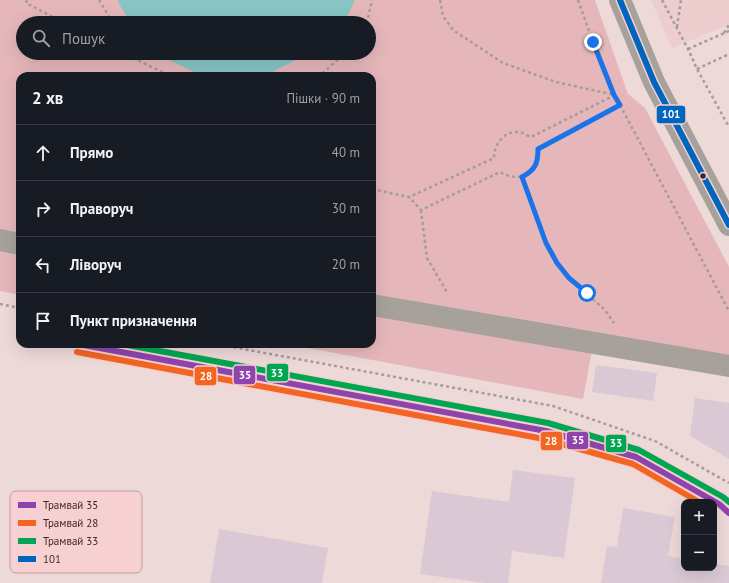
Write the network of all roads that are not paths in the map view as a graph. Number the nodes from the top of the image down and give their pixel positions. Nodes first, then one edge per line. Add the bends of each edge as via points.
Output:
1 (620, 0) edge
2 (729, 225) edge
3 (0, 240) edge
4 (16, 243) edge
5 (376, 306) edge
6 (729, 366) edge

1 - 2 street via 654,82
3 - 4 street
5 - 6 street

